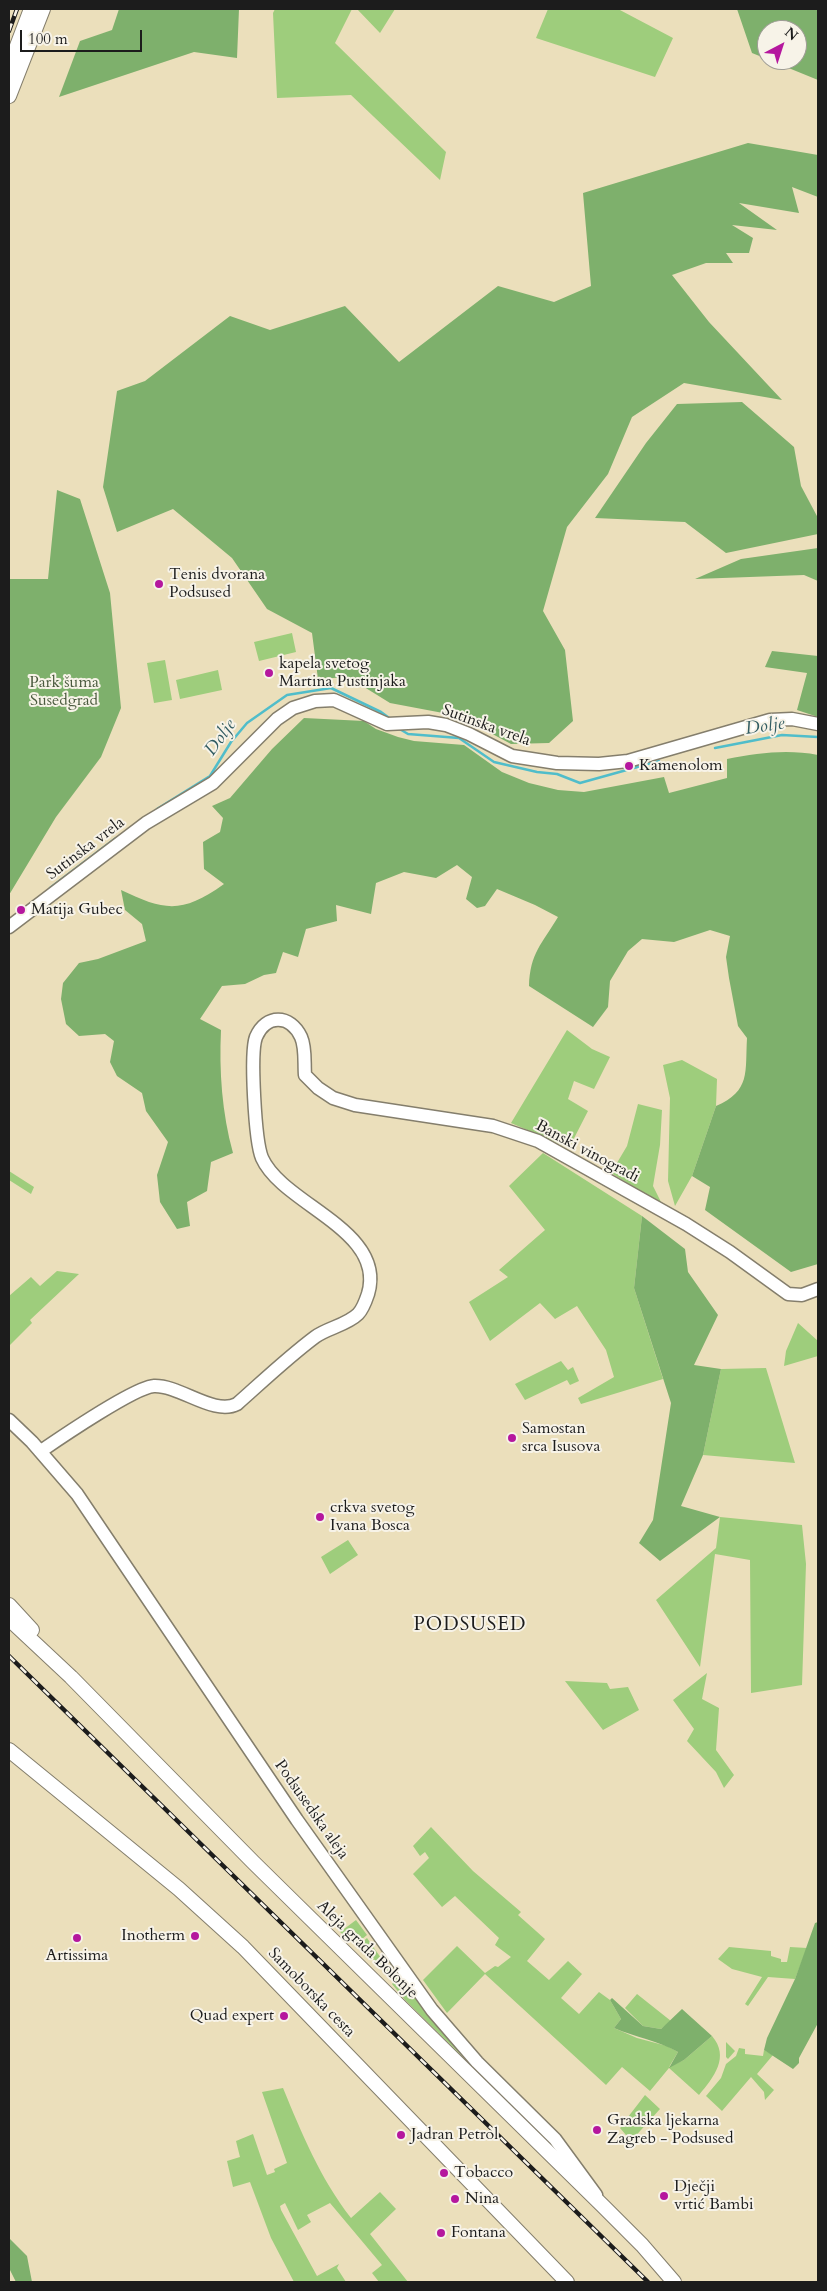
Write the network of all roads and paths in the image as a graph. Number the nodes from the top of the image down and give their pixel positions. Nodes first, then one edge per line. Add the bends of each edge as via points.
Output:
1 (31, 9) edge
2 (42, 9) edge
3 (9, 67) edge
4 (9, 96) edge
5 (818, 724) edge
6 (9, 927) edge
7 (818, 1290) edge
8 (9, 1420) edge
9 (41, 1451) junction
10 (9, 1605) edge
11 (9, 1620) edge
12 (71, 1677) junction
13 (9, 1750) edge
14 (603, 2206) junction
15 (642, 2246) junction
16 (567, 2282) edge
17 (674, 2282) edge
18 (685, 2282) edge

1 - 3 main road
2 - 4 main road
5 - 6 street, Sutinska vrela via 792,719 770,720 628,760 557,763 512,756 446,725 428,722 387,724 334,700 315,701 293,708 268,726 213,783 146,823
7 - 9 street, Banski vinogradi via 802,1295 788,1294 693,1228 538,1141 493,1126 355,1105 333,1098 305,1075 303,1045 295,1028 286,1021 274,1019 266,1024 255,1040 256,1134 262,1158 277,1178 349,1236 362,1251 369,1268 370,1282 368,1295 358,1314 316,1336 230,1408 167,1387 151,1386 127,1397
8 - 9 street, Podsusedska aleja
9 - 14 street, Podsusedska aleja via 82,1501 255,1759 432,2010 565,2150
10 - 12 main road, Aleja grada Bolonje
11 - 12 main road, Aleja grada Bolonje
12 - 14 main road, Aleja grada Bolonje via 253,1862
13 - 16 main road, Samoborska cesta via 179,1889 243,1947
14 - 15 main road, Aleja grada Bolonje
15 - 17 main road, Aleja grada Bolonje
15 - 18 main road, Aleja grada Bolonje

